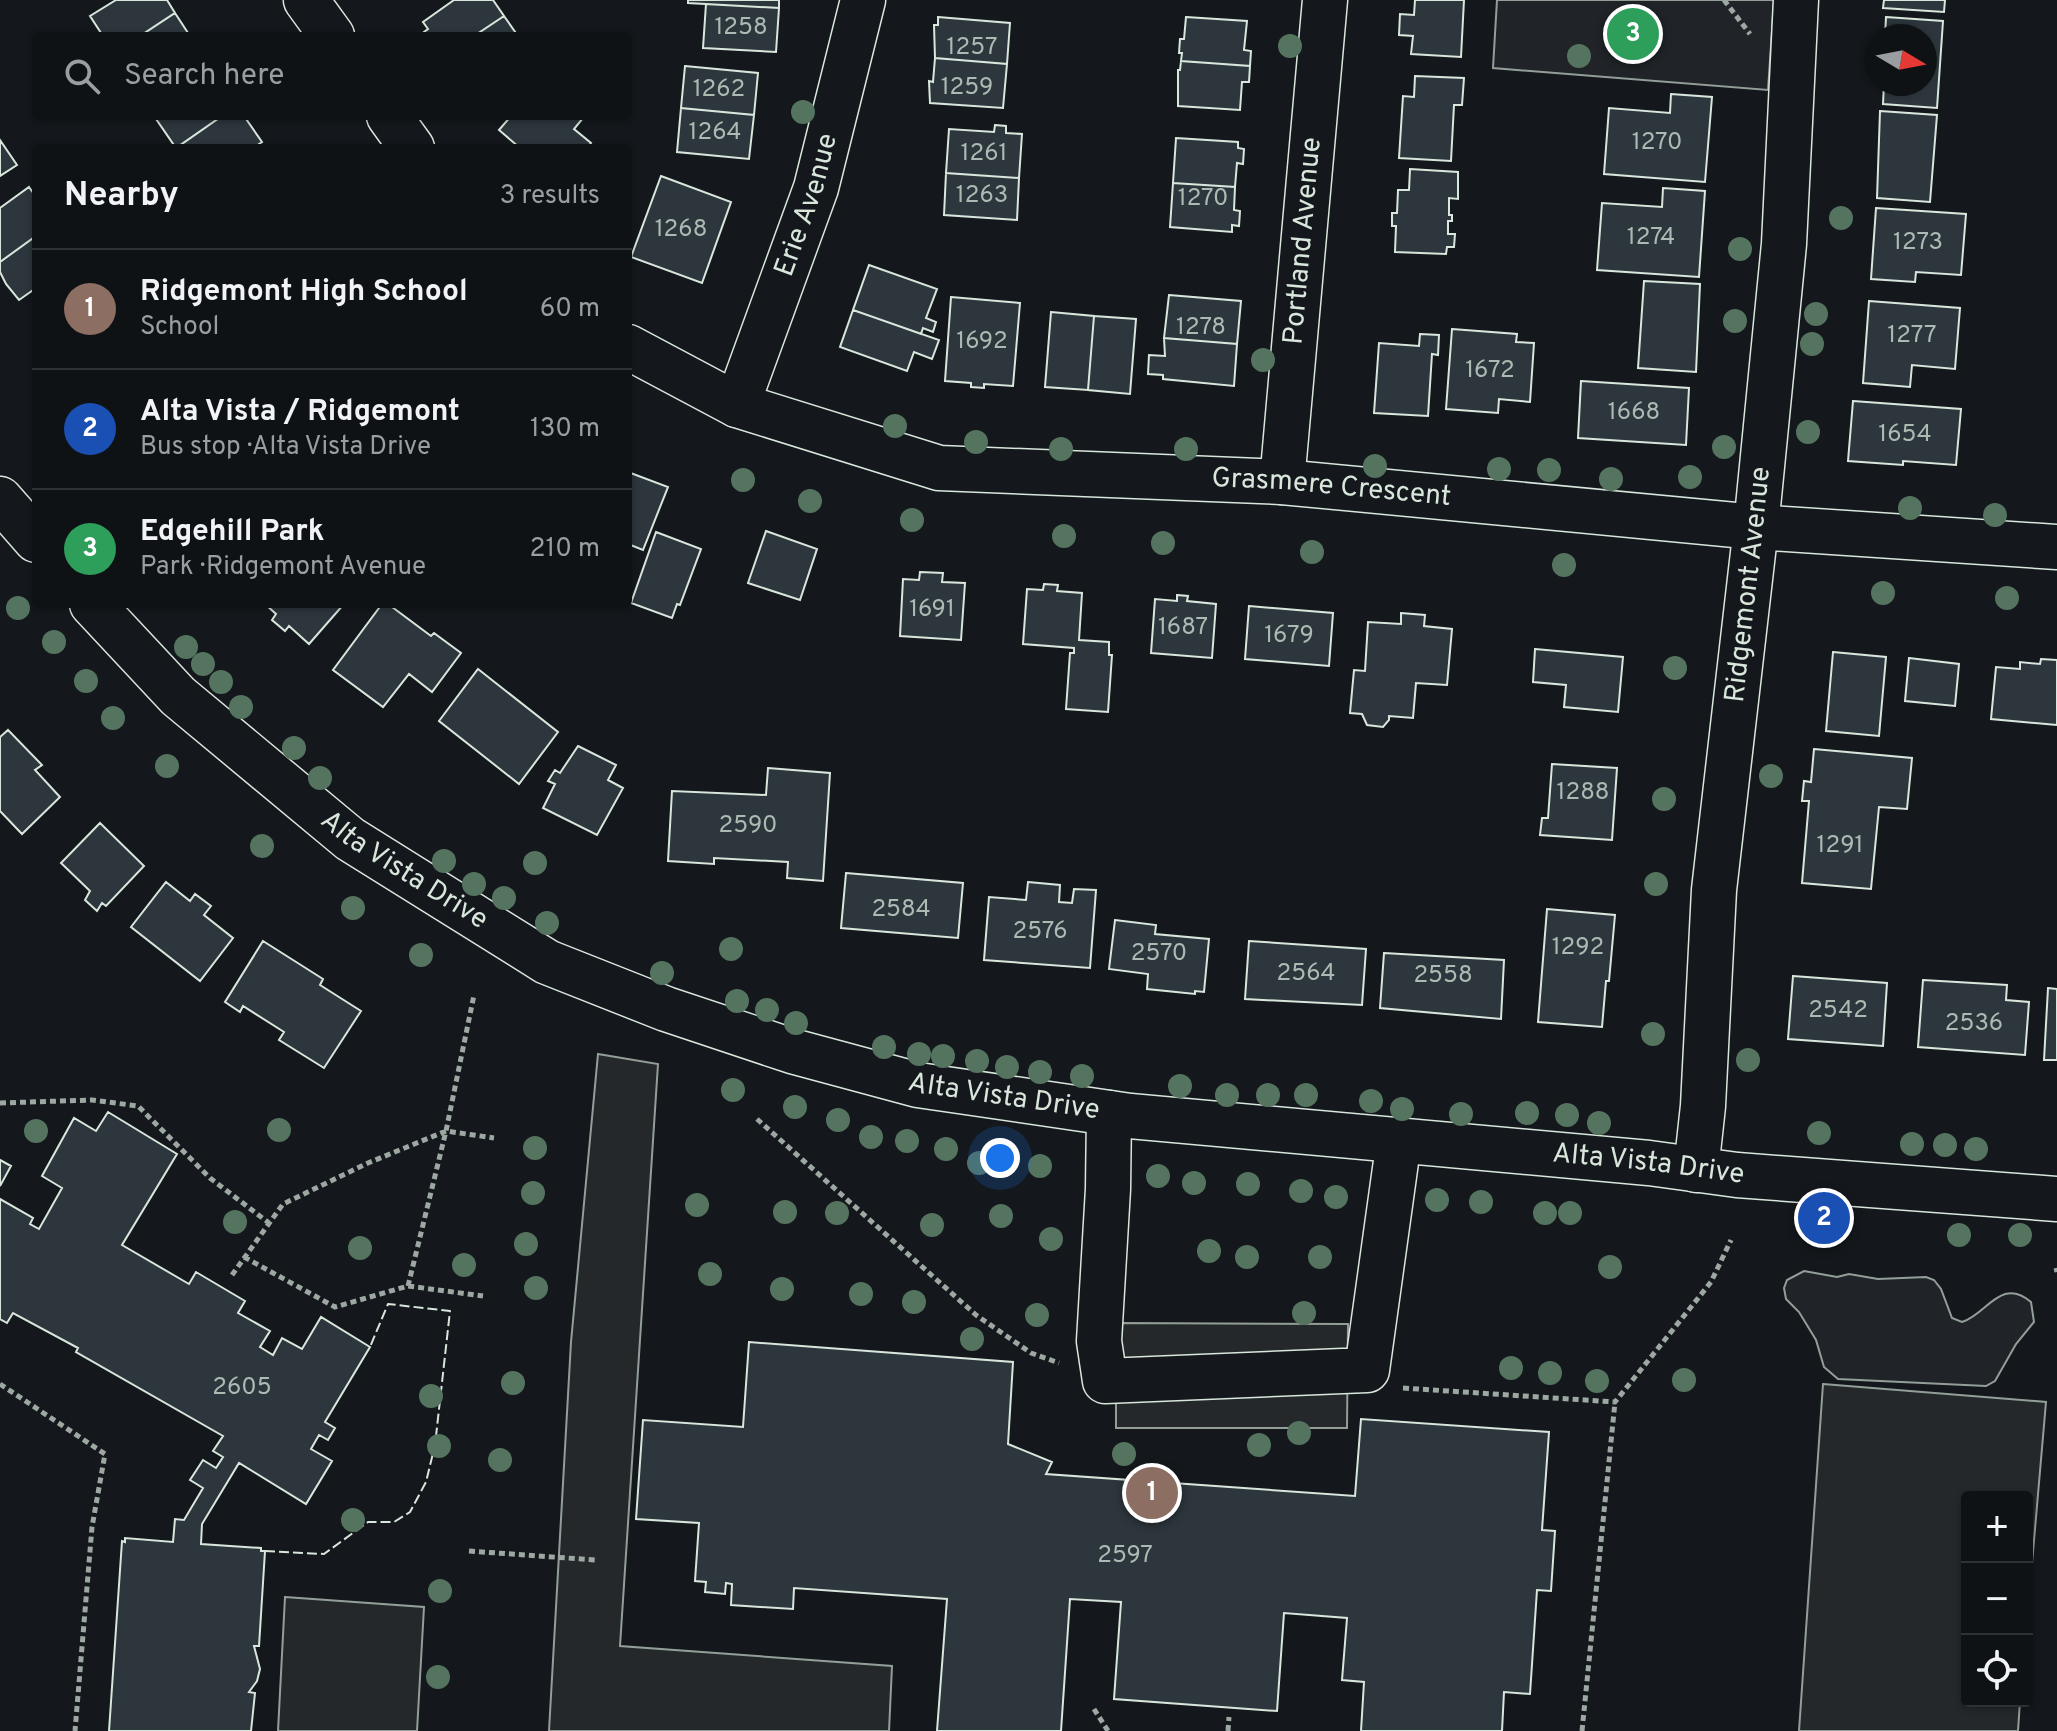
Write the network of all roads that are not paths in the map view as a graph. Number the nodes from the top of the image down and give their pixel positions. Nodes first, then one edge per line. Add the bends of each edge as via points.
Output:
1 (306, 0) edge
2 (863, 0) edge
3 (1325, 0) edge
4 (1796, 0) edge
5 (329, 32) edge
6 (392, 120) edge
7 (409, 144) edge
8 (632, 349) edge
9 (737, 405) junction
10 (1282, 482) junction
11 (0, 499) edge
12 (1756, 527) junction
13 (32, 535) edge
14 (2057, 547) edge
15 (96, 608) edge
16 (1109, 1113) junction
17 (1399, 1140) junction
18 (1696, 1170) junction
19 (2057, 1199) edge

1 - 5 street
2 - 9 street, Erie Avenue via 816,188
3 - 10 street, Portland Avenue
4 - 12 street, Ridgemont Avenue via 1784,244
6 - 7 street
8 - 9 street, Grasmere Crescent
9 - 10 street, Grasmere Crescent via 939,468
10 - 12 street, Grasmere Crescent
11 - 13 street
12 - 14 street, Grasmere Crescent
12 - 18 street, Ridgemont Avenue via 1714,890
15 - 16 street, Alta Vista Drive via 178,696 350,839 547,962 792,1051 918,1085
16 - 17 street, Alta Vista Drive
16 - 17 street via 1099,1341 1105,1381 1367,1370
17 - 18 street, Alta Vista Drive
18 - 19 street, Alta Vista Drive

